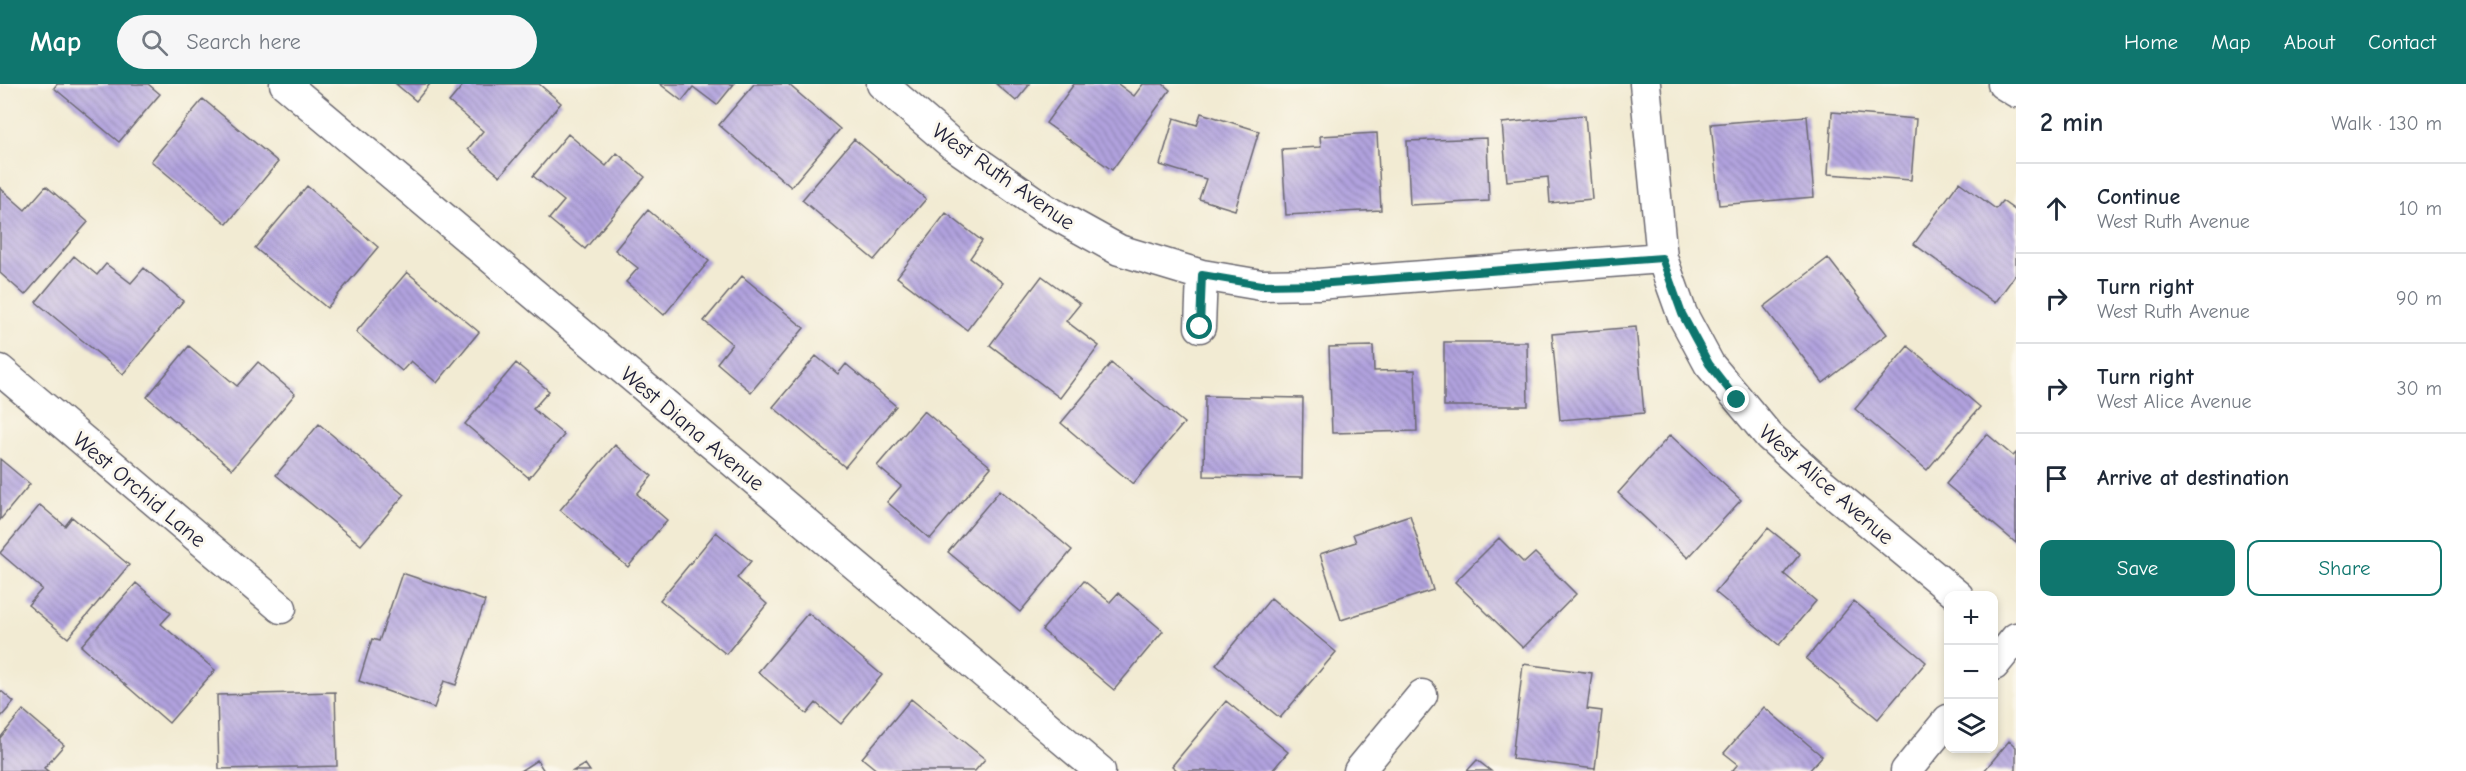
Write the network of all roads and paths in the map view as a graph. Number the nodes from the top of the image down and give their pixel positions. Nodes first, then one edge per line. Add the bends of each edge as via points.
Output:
1 (285, 84) edge
2 (882, 84) edge
3 (1645, 84) edge
4 (2003, 84) edge
5 (2016, 92) edge
6 (1662, 258) junction
7 (1202, 275) junction
8 (1200, 327) dead end
9 (0, 370) edge
10 (1952, 591) edge
11 (281, 608) dead end
12 (2010, 638) edge
13 (1998, 658) edge
14 (1422, 695) dead end
15 (1944, 725) edge
16 (1100, 771) edge
17 (1359, 771) edge
18 (1906, 771) edge

1 - 16 street, West Diana Avenue
2 - 7 street, West Ruth Avenue via 953,145 1045,209 1119,250
3 - 6 street, West Alice Avenue
4 - 5 street
6 - 7 street, West Ruth Avenue via 1317,284 1261,285
6 - 10 street, West Alice Avenue via 1682,314 1709,364 1737,400 1812,475
7 - 8 street
9 - 11 street, West Orchid Lane
12 - 13 street
14 - 17 street
15 - 18 street

